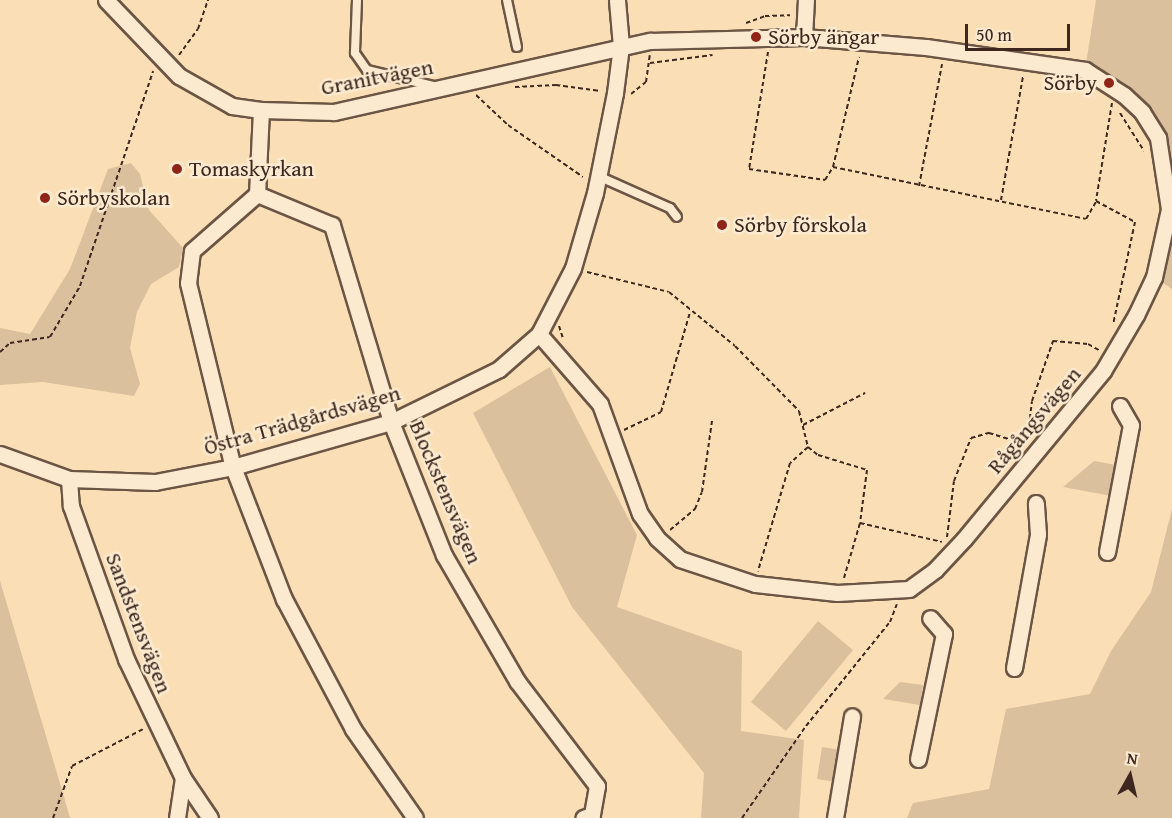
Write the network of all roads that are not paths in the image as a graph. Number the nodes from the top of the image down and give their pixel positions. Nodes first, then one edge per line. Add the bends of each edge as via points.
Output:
1 (106, 0) edge
2 (357, 0) edge
3 (507, 0) edge
4 (617, 0) edge
5 (806, 7) edge
6 (804, 37) junction
7 (621, 46) junction
8 (517, 47) dead end
9 (440, 88) junction
10 (261, 110) junction
11 (1161, 157) edge
12 (598, 176) junction
13 (257, 194) junction
14 (677, 217) dead end
15 (539, 334) junction
16 (1120, 406) dead end
17 (391, 422) junction
18 (0, 454) edge
19 (233, 466) junction
20 (69, 479) junction
21 (1036, 503) dead end
22 (1107, 552) dead end
23 (930, 618) dead end
24 (1014, 668) dead end
25 (852, 716) dead end
26 (918, 759) dead end
27 (183, 778) junction
28 (177, 818) edge
29 (210, 818) edge
30 (415, 818) edge
31 (583, 818) edge
32 (835, 818) edge

1 - 10 street, Granitvägen via 165,72 232,106
2 - 9 lane via 355,53 366,70
3 - 8 lane
4 - 7 street, Östra Trädgårdsvägen
5 - 6 street
6 - 7 street, Rågångsvägen via 680,38
6 - 11 street, Rågångsvägen via 926,47 1085,70 1108,83 1142,112 1152,125
7 - 9 street, Granitvägen
7 - 12 street, Östra Trädgårdsvägen
9 - 10 street, Granitvägen via 334,112
10 - 13 street
11 - 15 street, Rågångsvägen via 1169,209 1164,243 1141,306 1104,371 935,570 898,592 837,593 755,584 680,560 640,514 600,404
12 - 14 lane via 670,208
12 - 15 street, Östra Trädgårdsvägen via 573,268
13 - 17 street, Blockstensvägen via 332,225
13 - 19 street via 192,251 188,283
15 - 17 street, Östra Trädgårdsvägen via 499,369
16 - 22 street via 1131,425
17 - 19 street, Östra Trädgårdsvägen
17 - 31 street, Blockstensvägen via 444,555 517,681 597,786 592,815
18 - 20 street, Östra Trädgårdsvägen
19 - 20 street, Östra Trädgårdsvägen via 155,482
19 - 30 street via 285,599 353,729
20 - 27 street, Sandstensvägen via 71,506 126,659
21 - 24 street via 1038,534
23 - 26 street via 943,628 944,634
25 - 32 street
27 - 28 street
27 - 29 street, Sandstensvägen

